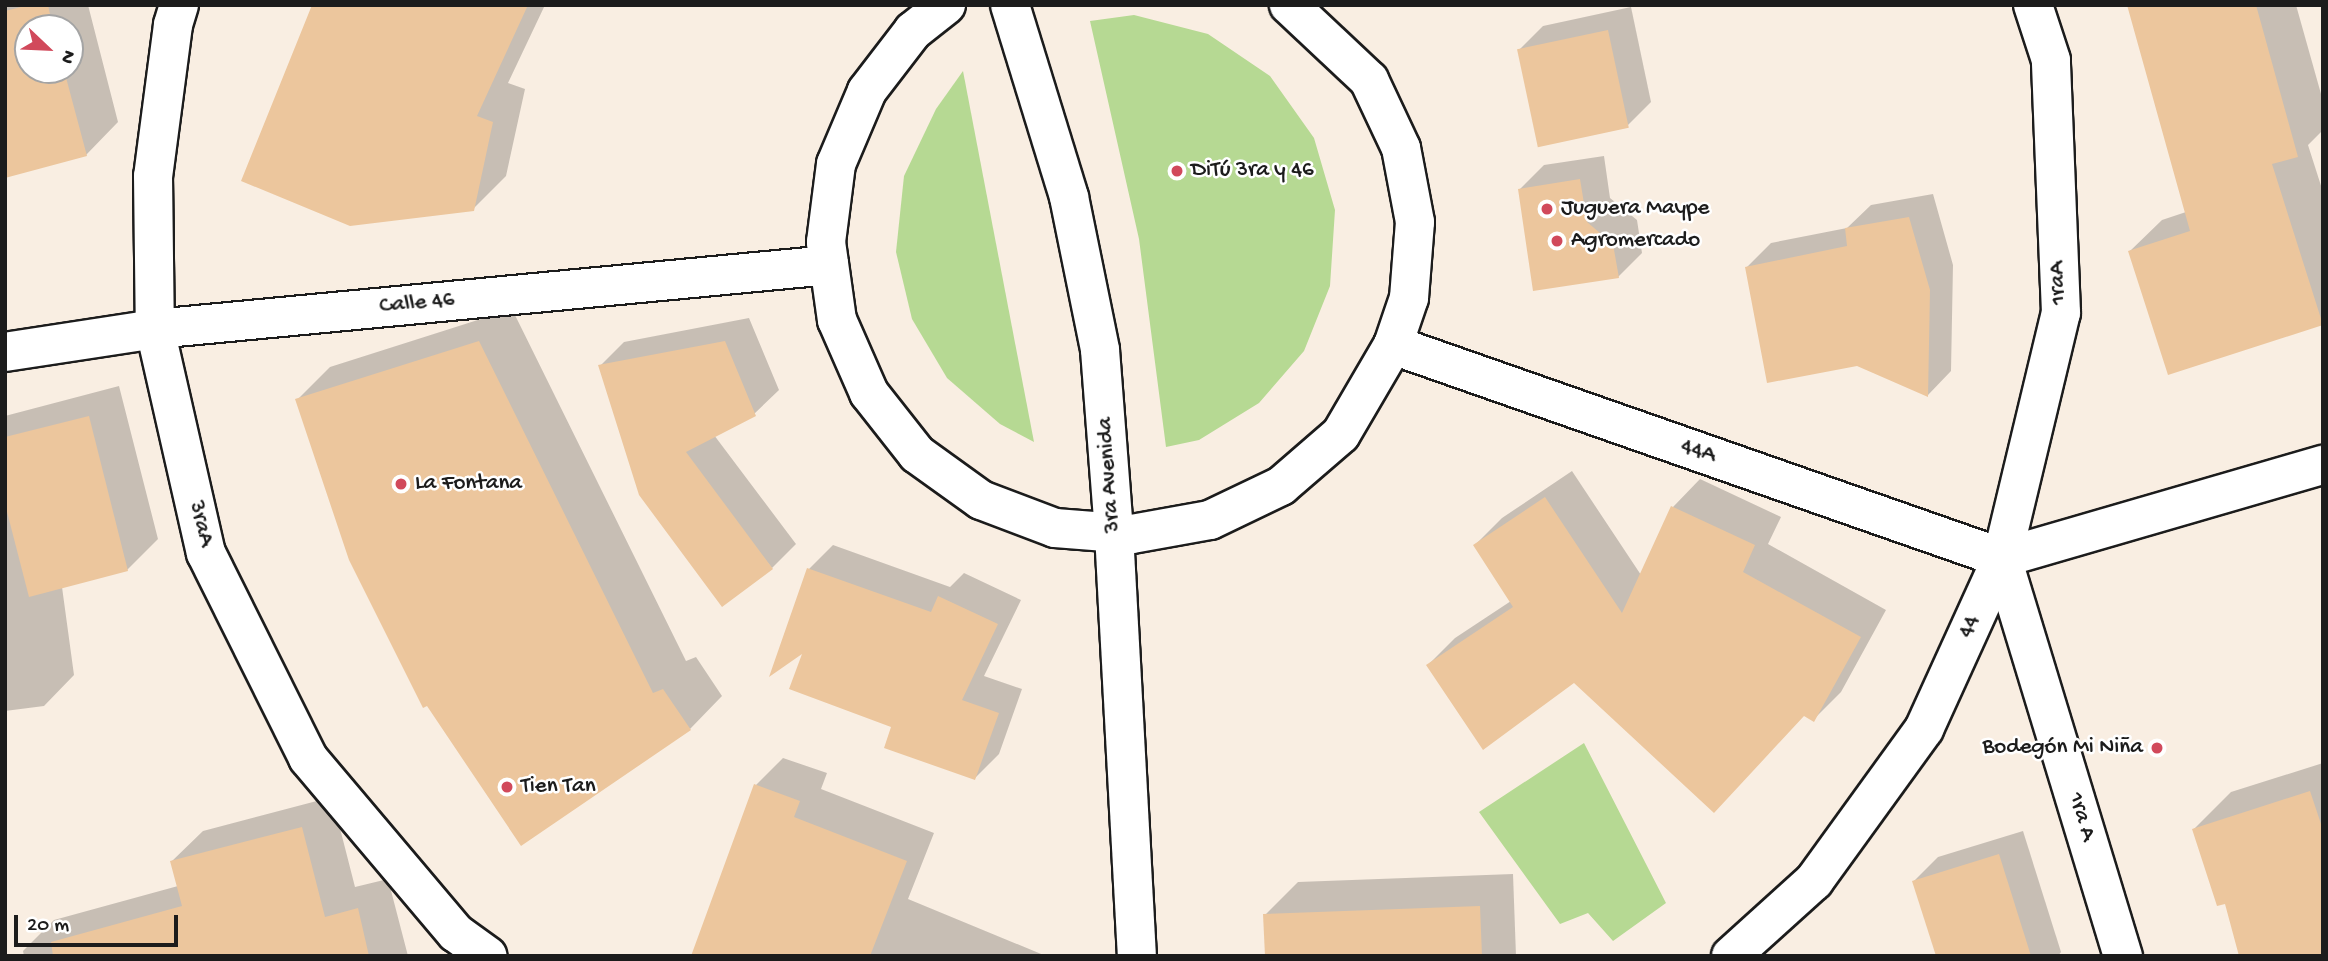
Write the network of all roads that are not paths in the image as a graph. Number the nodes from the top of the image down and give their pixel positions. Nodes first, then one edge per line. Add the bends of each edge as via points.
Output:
1 (179, 5) edge
2 (946, 5) edge
3 (1010, 5) edge
4 (1289, 5) edge
5 (2033, 5) edge
6 (830, 265) junction
7 (155, 329) junction
8 (1394, 345) junction
9 (5, 352) edge
10 (2323, 466) edge
11 (1114, 533) junction
12 (2002, 558) junction
13 (488, 956) edge
14 (1137, 956) edge
15 (1731, 956) edge
16 (2123, 956) edge

1 - 7 street, 3raA via 153,176
2 - 6 street via 913,31 867,90 836,164 826,242
3 - 11 street, 3ra Avenida via 1069,197 1100,351
4 - 8 street via 1369,80 1401,148 1415,222 1409,298
5 - 12 street, 1raA via 2051,60 2061,313
6 - 7 street, Calle 46
6 - 11 street via 837,320 869,393 917,454 981,500 1055,528
7 - 9 street, Calle 46
7 - 13 street, 3raA via 206,552 308,758 456,933
8 - 11 street via 1341,434 1281,486 1210,520
8 - 12 street, 44A
10 - 12 street
11 - 14 street, 3ra Avenida
12 - 15 street, 44 via 1924,729 1814,881
12 - 16 street, 1ra A

